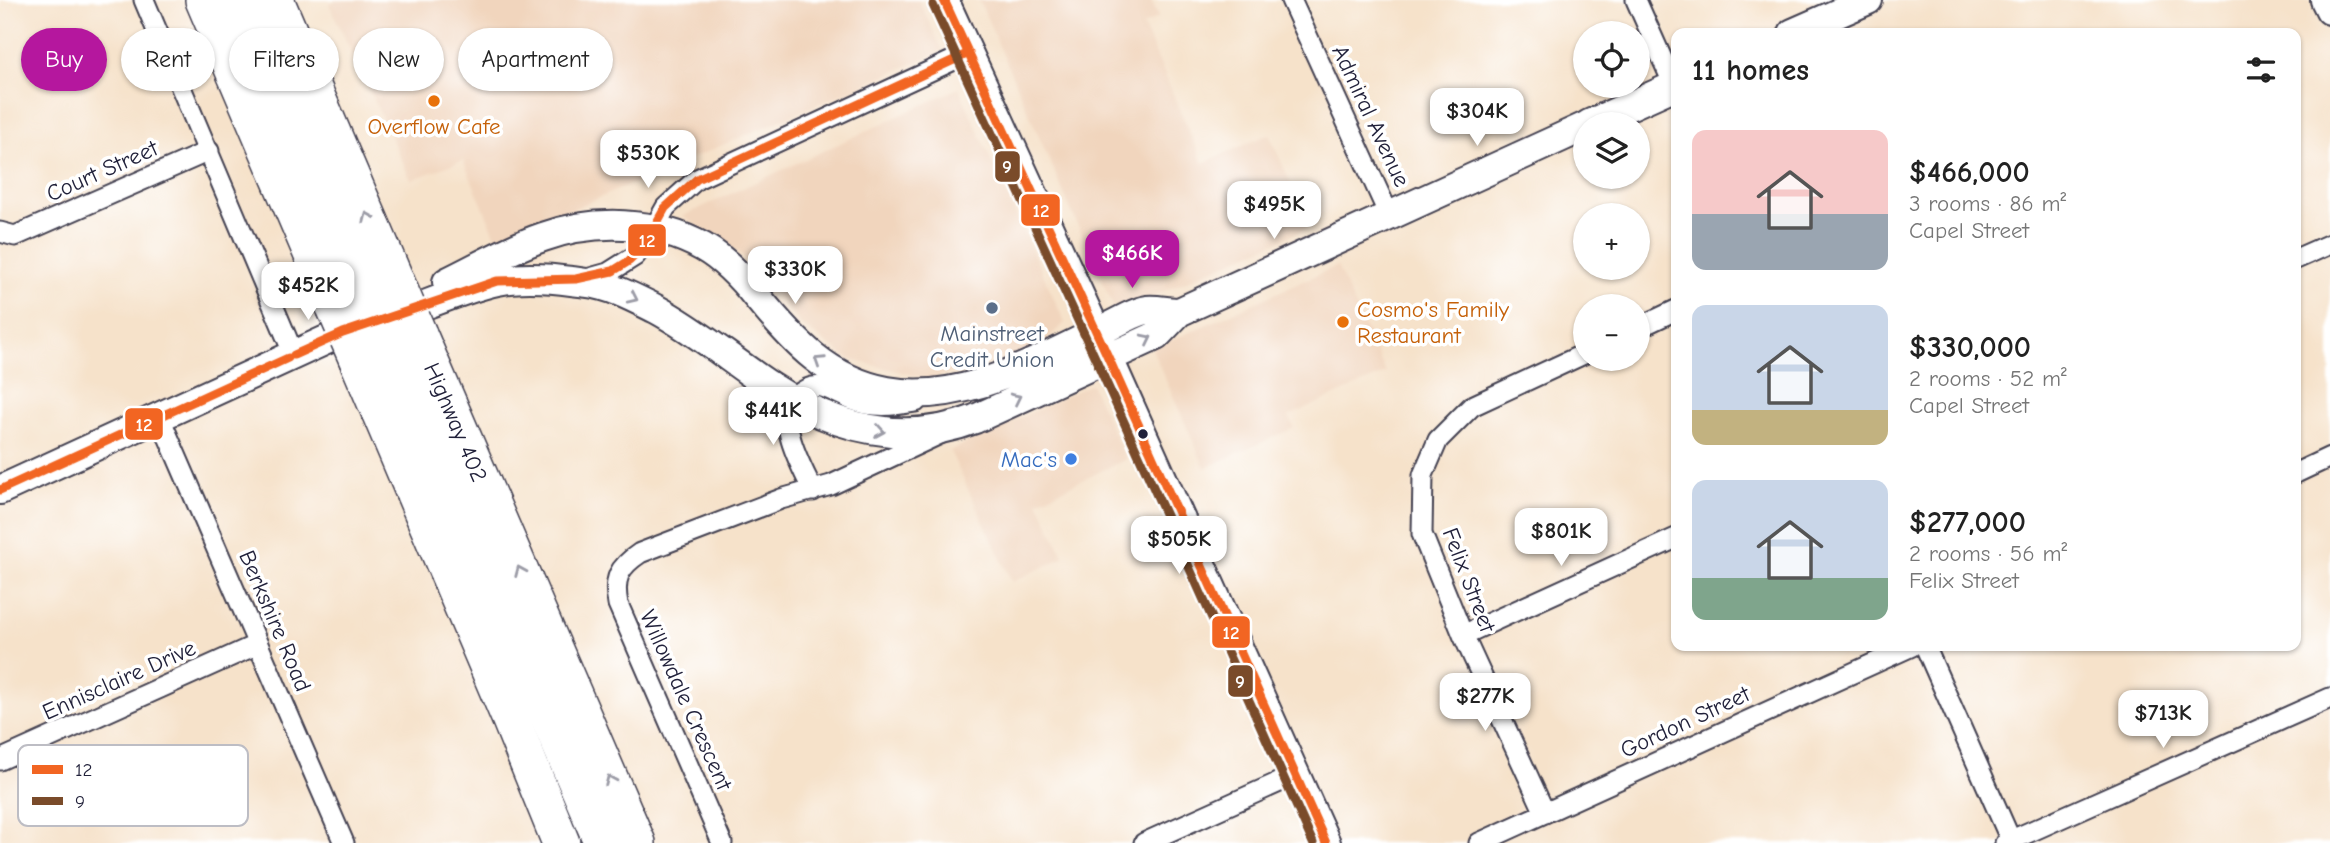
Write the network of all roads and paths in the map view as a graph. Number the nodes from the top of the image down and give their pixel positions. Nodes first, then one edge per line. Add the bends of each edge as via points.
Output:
1 (144, 0) edge
2 (204, 0) edge
3 (223, 0) edge
4 (243, 0) edge
5 (275, 0) edge
6 (944, 0) edge
7 (1291, 0) edge
8 (1636, 0) edge
9 (1868, 0) edge
10 (2325, 0) edge
11 (2330, 10) edge
12 (1804, 28) edge
13 (969, 53) junction
14 (1671, 76) edge
15 (1671, 89) edge
16 (1617, 112) edge
17 (1573, 131) edge
18 (209, 151) junction
19 (697, 179) junction
20 (1389, 215) junction
21 (606, 225) junction
22 (653, 229) junction
23 (7, 234) edge
24 (2330, 244) edge
25 (2301, 257) edge
26 (568, 281) junction
27 (1671, 312) edge
28 (1650, 322) edge
29 (370, 323) junction
30 (1103, 345) junction
31 (294, 355) junction
32 (1573, 358) edge
33 (953, 390) junction
34 (793, 400) junction
35 (160, 418) junction
36 (954, 427) junction
37 (2330, 457) edge
38 (2301, 471) edge
39 (0, 490) edge
40 (813, 491) junction
41 (1671, 540) edge
42 (1463, 635) junction
43 (258, 644) junction
44 (1901, 651) edge
45 (1927, 651) edge
46 (2330, 698) edge
47 (33, 745) edge
48 (18, 752) edge
49 (0, 760) edge
50 (1295, 775) junction
51 (1545, 813) junction
52 (2009, 842) edge
53 (344, 843) edge
54 (561, 843) edge
55 (584, 843) edge
56 (603, 843) edge
57 (637, 843) edge
58 (722, 843) edge
59 (1144, 843) edge
60 (1326, 843) edge
61 (1479, 843) edge

1 - 18 street
2 - 29 highway
3 - 29 highway, Highway 402
4 - 29 highway
29 -> 5 highway, Highway 402
6 - 13 street
7 - 20 street, Admiral Avenue
8 - 14 street
9 - 12 street
10 - 11 street
13 - 19 street
13 - 30 street
15 - 16 street
17 - 20 street
18 - 23 street, Court Street
18 - 31 street
19 - 21 street via 648,217
19 - 22 street via 674,197
20 - 30 street via 1179,312 1146,310
21 - 22 street
21 - 29 street via 543,237
22 - 26 street via 642,248 626,262 597,277
33 -> 22 street via 887,391 824,365 790,337 719,258 686,239
24 - 25 street
26 - 29 street via 497,281
26 -> 34 street via 611,288 676,320
27 - 28 street
29 - 31 street
29 - 54 highway via 506,707
29 - 55 highway, Highway 402
29 - 56 highway
57 -> 29 highway, Highway 402
30 - 33 street
36 -> 30 street
30 - 50 street
31 - 35 street
32 - 42 street, Felix Street via 1472,405 1438,440 1423,475 1422,534
33 - 34 street via 916,402 881,406 811,387
34 -> 36 street via 850,425 877,431 912,434
34 - 40 street via 789,429
35 - 39 street
35 - 43 street, Berkshire Road
36 - 40 street
37 - 38 street
40 - 58 street, Willowdale Crescent via 640,553 625,564 615,588
41 - 42 street
42 - 51 street, Felix Street
43 - 47 street, Ennisclaire Drive
43 - 53 street, Berkshire Road
44 - 51 street, Gordon Street
45 - 52 street
46 - 52 street
48 - 49 street, Ennisclaire Drive
50 - 59 street
50 - 60 street
51 - 61 street, Gordon Street

